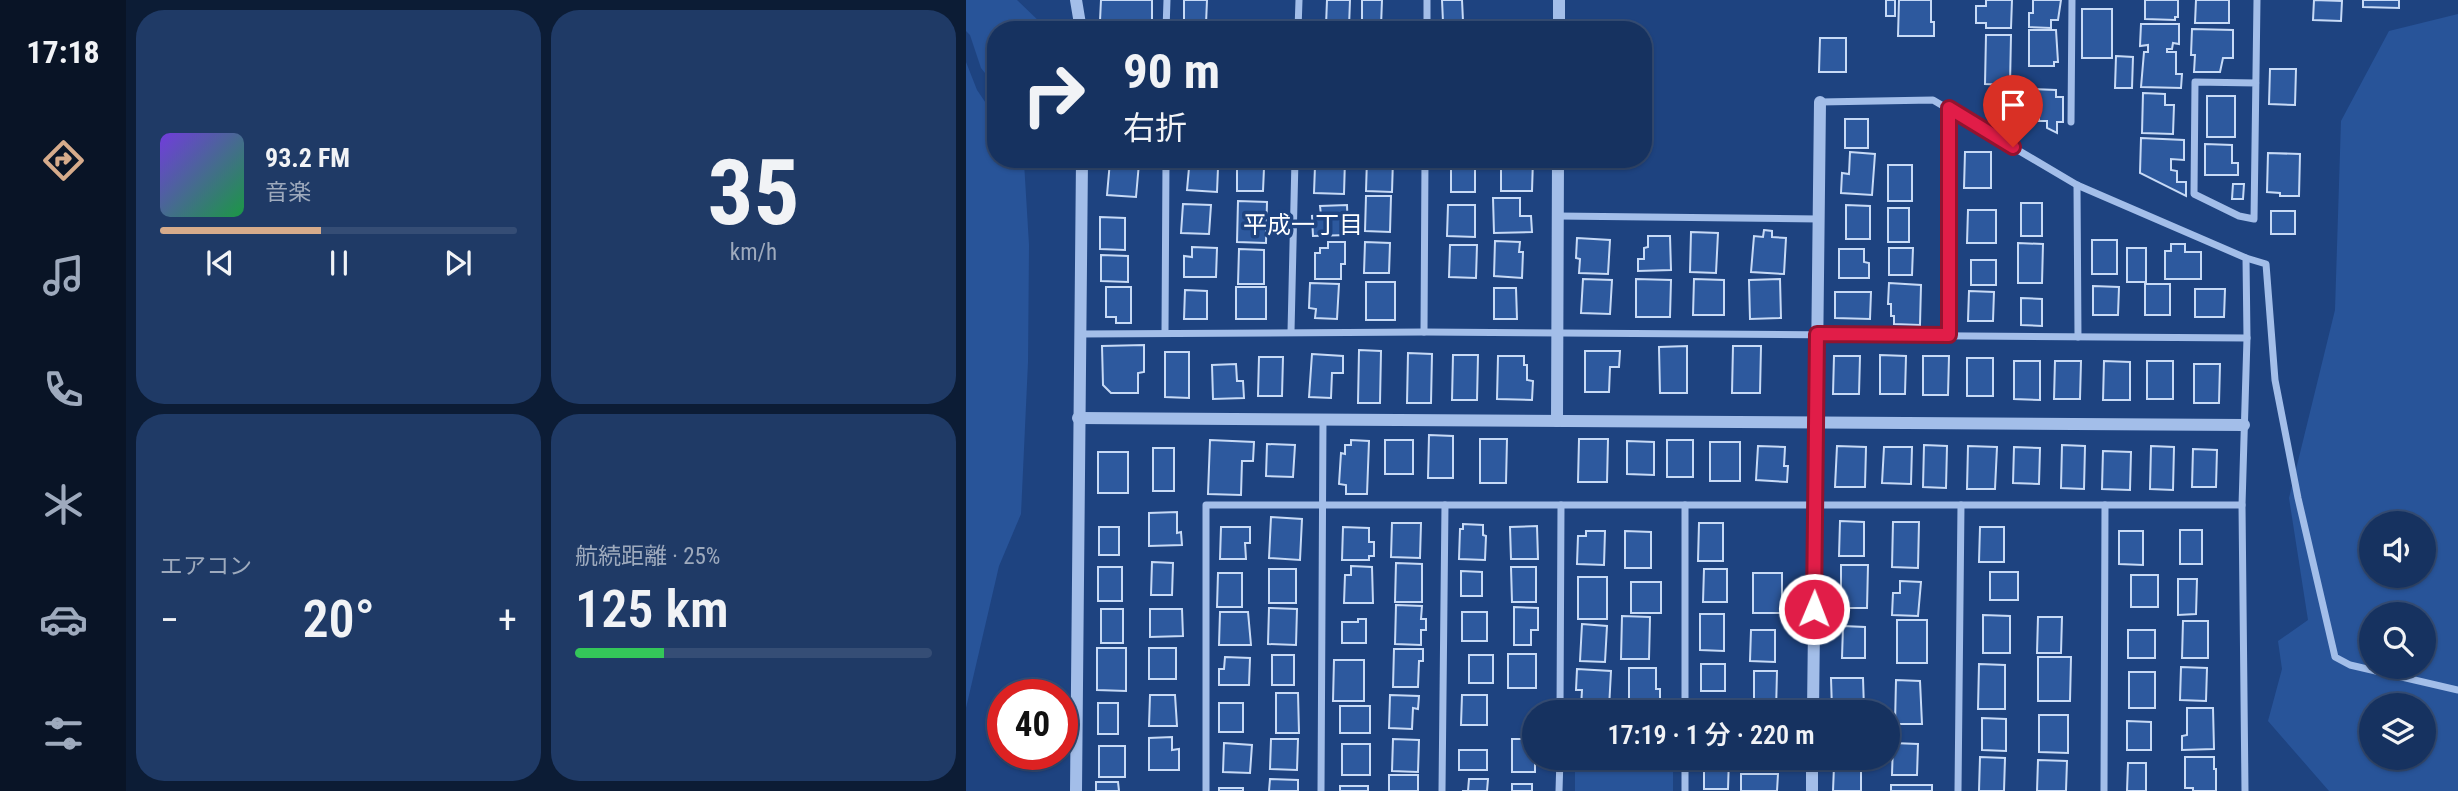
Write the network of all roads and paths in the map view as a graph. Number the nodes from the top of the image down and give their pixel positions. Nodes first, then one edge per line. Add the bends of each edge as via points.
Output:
1 (1076, 0) edge
2 (1167, 0) edge
3 (1299, 0) edge
4 (1427, 0) edge
5 (1559, 0) edge
6 (2072, 0) edge
7 (2257, 0) edge
8 (1080, 21) edge
9 (1166, 21) edge
10 (1298, 21) edge
11 (1427, 21) edge
12 (1559, 21) edge
13 (2256, 83) junction
14 (1820, 102) joint
15 (1949, 108) junction
16 (2071, 122) dead end
17 (1082, 168) edge
18 (1166, 168) edge
19 (1295, 168) edge
20 (1425, 168) edge
21 (1558, 168) edge
22 (2077, 185) junction
23 (1558, 216) junction
24 (1819, 219) junction
25 (2246, 258) junction
26 (1165, 332) junction
27 (1291, 332) junction
28 (1424, 332) junction
29 (1558, 333) junction
30 (1080, 334) junction
31 (1817, 334) junction
32 (1949, 335) junction
33 (2078, 337) junction
34 (2247, 338) junction
35 (1078, 418) junction
36 (1323, 419) junction
37 (1558, 421) junction
38 (1816, 422) junction
39 (2244, 425) junction
40 (1321, 505) junction
41 (1445, 505) junction
42 (1561, 505) junction
43 (1685, 505) junction
44 (1815, 505) junction
45 (1961, 505) junction
46 (2105, 505) junction
47 (2242, 505) junction
48 (2458, 690) edge
49 (1560, 700) edge
50 (1685, 700) edge
51 (1813, 700) edge
52 (1560, 770) edge
53 (1685, 770) edge
54 (1812, 770) edge
55 (1076, 791) edge
56 (1206, 791) edge
57 (1321, 791) edge
58 (1442, 791) edge
59 (1559, 791) edge
60 (1685, 791) edge
61 (1812, 791) edge
62 (1958, 791) edge
63 (2104, 791) edge
64 (2245, 791) edge

1 - 8 street
2 - 9 street
3 - 10 street
4 - 11 street
5 - 12 street
6 - 16 street
7 - 13 street
13 - 13 street via 2255,206 2255,219 2194,194 2195,82
14 - 15 street via 1933,100
14 - 24 street
15 - 22 street
15 - 32 street
17 - 30 street
18 - 26 street
19 - 27 street
20 - 28 street
21 - 23 street
22 - 25 street
22 - 33 street
23 - 24 street
23 - 29 street
24 - 31 street
25 - 34 street
25 - 48 street via 2266,264 2275,380 2335,657 2350,665
26 - 27 street
26 - 30 street
27 - 28 street
28 - 29 street
29 - 31 street
29 - 37 street
30 - 35 street
31 - 32 street
31 - 38 street
32 - 33 street
33 - 34 street
34 - 39 street
35 - 36 street
35 - 55 street
36 - 37 street
36 - 40 street
37 - 38 street
38 - 39 street
38 - 44 street
39 - 47 street
40 - 41 street
40 - 56 street via 1206,505
40 - 57 street
41 - 42 street
41 - 58 street
42 - 43 street
42 - 49 street
43 - 44 street
43 - 50 street
44 - 45 street
44 - 51 street
45 - 46 street
45 - 62 street
46 - 47 street
46 - 63 street
47 - 64 street
52 - 59 street
53 - 60 street
54 - 61 street

